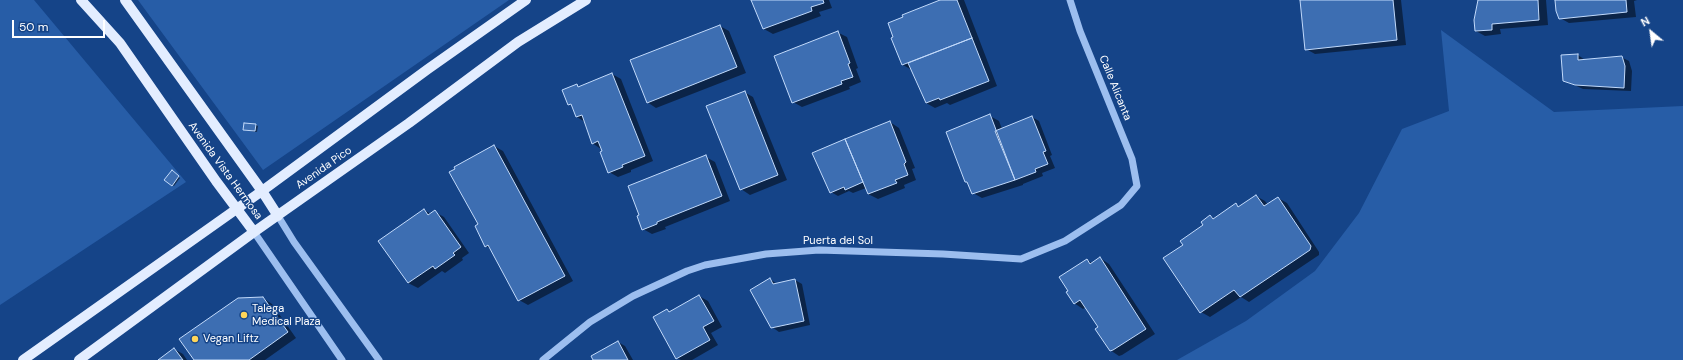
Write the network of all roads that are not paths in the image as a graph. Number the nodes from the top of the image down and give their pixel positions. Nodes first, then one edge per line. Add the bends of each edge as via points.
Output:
1 (81, 0) edge
2 (125, 0) edge
3 (526, 0) edge
4 (586, 0) edge
5 (1070, 0) edge
6 (1137, 186) joint
7 (262, 191) junction
8 (237, 209) junction
9 (278, 216) junction
10 (254, 232) junction
11 (23, 360) edge
12 (79, 360) edge
13 (342, 360) edge
14 (379, 360) edge
15 (544, 360) edge

1 - 8 main road, Avenida Vista Hermosa via 120,43
2 - 7 main road, Avenida Vista Hermosa
3 - 7 main road, Avenida Pico
4 - 9 main road, Avenida Pico via 518,42 409,124
5 - 6 street, Calle Alicanta via 1132,159
6 - 15 street, Puerta del Sol via 1121,204 1065,241 1021,259 819,250 766,254 705,265 633,296 590,322
7 - 8 main road, Avenida Pico
7 - 9 main road, Avenida Vista Hermosa
8 - 10 main road, Avenida Vista Hermosa
8 - 11 main road, Avenida Pico
9 - 10 main road, Avenida Pico
9 - 14 street, Avenida Vista Hermosa
10 - 12 main road, Avenida Pico
10 - 13 street, Avenida Vista Hermosa

